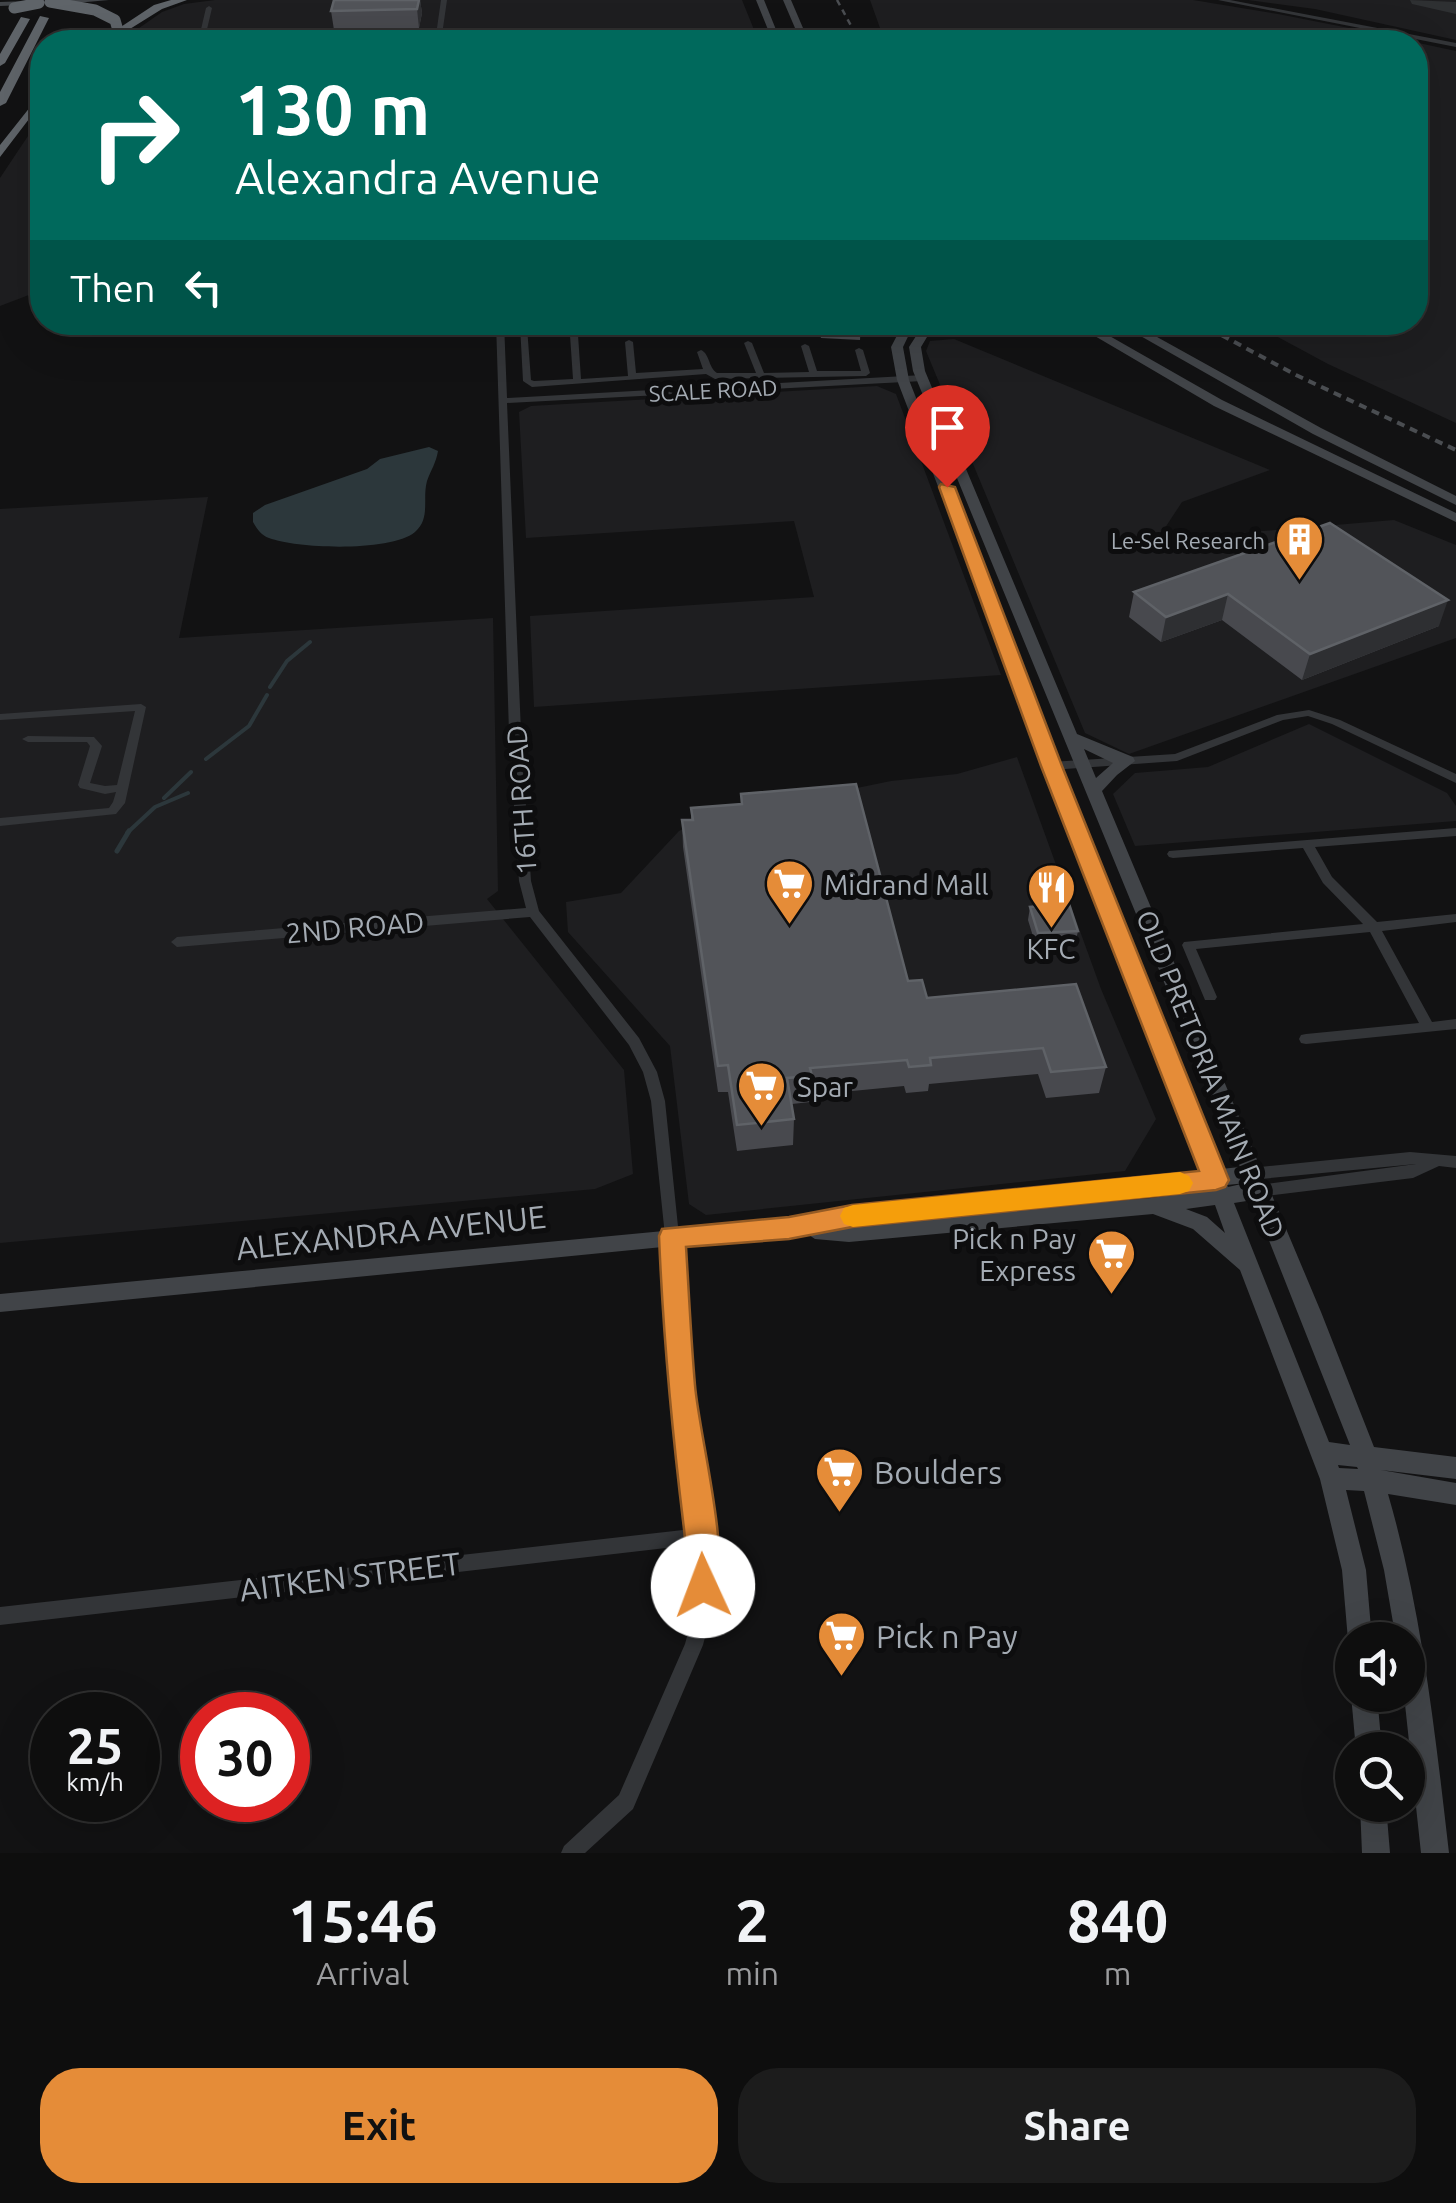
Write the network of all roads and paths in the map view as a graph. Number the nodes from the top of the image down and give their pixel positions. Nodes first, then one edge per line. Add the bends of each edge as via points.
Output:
1 (104, 0) edge
2 (182, 0) edge
3 (444, 0) edge
4 (760, 0) edge
5 (787, 0) edge
6 (1221, 0) edge
7 (0, 4) edge
8 (41, 4) edge
9 (209, 8) dead end
10 (30, 30) edge
11 (114, 30) edge
12 (122, 30) edge
13 (203, 30) edge
14 (440, 30) edge
15 (772, 30) edge
16 (800, 30) edge
17 (1378, 30) edge
18 (30, 31) edge
19 (1428, 40) edge
20 (1456, 45) edge
21 (0, 63) edge
22 (0, 103) edge
23 (30, 112) edge
24 (0, 153) edge
25 (501, 335) edge
26 (524, 335) edge
27 (574, 335) dead end
28 (903, 335) edge
29 (922, 335) edge
30 (1099, 335) edge
31 (1144, 335) edge
32 (629, 342) dead end
33 (748, 343) dead end
34 (805, 346) dead end
35 (859, 350) dead end
36 (702, 352) dead end
37 (708, 372) junction
38 (813, 372) junction
39 (680, 373) junction
40 (666, 374) junction
41 (760, 374) junction
42 (634, 376) junction
43 (922, 378) junction
44 (903, 380) junction
45 (577, 382) junction
46 (670, 392) junction
47 (684, 392) junction
48 (504, 401) junction
49 (1456, 501) edge
50 (1456, 518) edge
51 (0, 717) edge
52 (1071, 737) junction
53 (28, 739) dead end
54 (1125, 761) junction
55 (1083, 765) junction
56 (1052, 766) junction
57 (1456, 779) edge
58 (122, 788) junction
59 (1093, 791) junction
60 (0, 822) edge
61 (1456, 832) edge
62 (1307, 844) junction
63 (1173, 854) dead end
64 (534, 912) junction
65 (1456, 918) edge
66 (1374, 927) junction
67 (177, 942) dead end
68 (1210, 997) dead end
69 (1456, 1024) edge
70 (1428, 1027) junction
71 (1306, 1039) dead end
72 (1456, 1162) edge
73 (1254, 1183) junction
74 (1219, 1188) junction
75 (1151, 1206) junction
76 (789, 1228) junction
77 (672, 1236) junction
78 (1252, 1269) junction
79 (0, 1303) edge
80 (1322, 1452) junction
81 (1368, 1468) junction
82 (1456, 1468) edge
83 (1332, 1479) junction
84 (1456, 1494) edge
85 (701, 1536) junction
86 (0, 1616) edge
87 (1358, 1622) edge
88 (1373, 1822) edge
89 (571, 1853) edge
90 (1376, 1853) edge
91 (1435, 1853) edge

1 - 8 main road, bridge
2 - 12 highway
3 - 14 street
4 - 15 main road
5 - 16 main road
6 - 17 street
7 - 8 highway, bridge
8 - 10 highway
8 - 11 highway, bridge via 107,14
8 - 21 highway
9 - 13 street
18 - 22 highway
19 - 20 street
23 - 24 highway
25 - 48 street, 16TH ROAD
26 - 45 street via 528,383
27 - 45 street
28 - 44 main road, OLD PRETORIA MAIN ROAD via 896,347
29 - 43 main road, OLD PRETORIA MAIN ROAD via 914,346
30 - 50 main road via 1218,403
31 - 49 main road
32 - 42 street
33 - 41 street
34 - 38 street
35 - 38 street via 866,374
36 - 37 street
37 - 39 street
37 - 41 street
38 - 41 street
39 - 40 street
39 - 47 street
40 - 42 street
40 - 46 street
42 - 45 street
43 - 44 street, SCALE ROAD
43 - 52 main road, OLD PRETORIA MAIN ROAD
44 - 47 street, SCALE ROAD
44 - 56 main road, OLD PRETORIA MAIN ROAD
46 - 47 street, SCALE ROAD
46 - 48 street, SCALE ROAD
48 - 64 street, 16TH ROAD via 515,732
51 - 58 street via 141,708
52 - 54 main road
52 - 55 main road, OLD PRETORIA MAIN ROAD
53 - 58 street via 90,738 96,746 84,785
54 - 55 street
54 - 57 street via 1187,754 1281,717 1309,713
54 - 59 main road
55 - 56 street
55 - 59 main road, OLD PRETORIA MAIN ROAD
56 - 74 main road, OLD PRETORIA MAIN ROAD
58 - 60 street via 119,803 105,813
59 - 73 main road, OLD PRETORIA MAIN ROAD
61 - 62 street
62 - 63 street
62 - 66 street via 1327,880
64 - 67 street, 2ND ROAD
64 - 77 street, 16TH ROAD via 650,1072
65 - 66 street
66 - 68 street via 1188,944
66 - 70 street
69 - 70 street
70 - 71 street
72 - 73 street, ALEXANDRA AVENUE via 1413,1172
73 - 74 main road, ALEXANDRA AVENUE
73 - 81 main road, OLD PRETORIA MAIN ROAD
74 - 75 main road, ALEXANDRA AVENUE
74 - 76 main road, ALEXANDRA AVENUE via 852,1216
74 - 78 main road, OLD PRETORIA MAIN ROAD
75 - 76 main road, ALEXANDRA AVENUE via 849,1233
75 - 78 main road via 1200,1224
76 - 77 main road, ALEXANDRA AVENUE
77 - 79 main road, ALEXANDRA AVENUE
77 - 85 street, 16TH ROAD via 680,1388
78 - 80 main road, OLD PRETORIA MAIN ROAD
80 - 81 main road
80 - 83 main road, OLD PRETORIA MAIN ROAD
81 - 82 main road
81 - 83 main road
81 - 84 main road
81 - 91 main road, OLD PRETORIA MAIN ROAD via 1398,1576
83 - 87 main road, OLD PRETORIA MAIN ROAD via 1354,1570
85 - 86 street, AITKEN STREET
85 - 89 street, 16TH ROAD via 701,1618 694,1645 626,1802
88 - 90 main road

